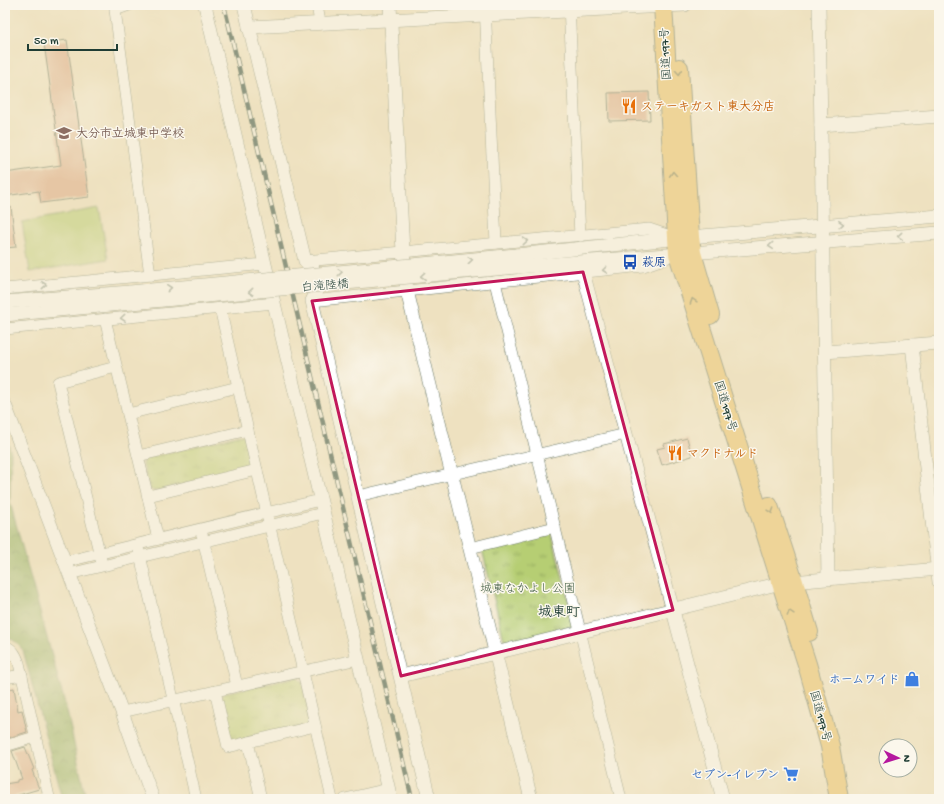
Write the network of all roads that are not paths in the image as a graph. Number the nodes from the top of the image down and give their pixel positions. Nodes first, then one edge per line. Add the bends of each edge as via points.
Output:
1 (130, 5) edge
2 (205, 5) edge
3 (244, 5) edge
4 (317, 5) edge
5 (390, 5) edge
6 (669, 5) edge
7 (685, 5) edge
8 (819, 5) edge
9 (569, 8) edge
10 (485, 10) edge
11 (390, 20) junction
12 (320, 23) junction
13 (249, 27) junction
14 (939, 116) edge
15 (821, 126) junction
16 (939, 216) edge
17 (823, 225) junction
18 (939, 233) edge
19 (580, 236) junction
20 (823, 242) junction
21 (496, 244) junction
22 (684, 245) junction
23 (403, 252) junction
24 (305, 261) junction
25 (265, 264) junction
26 (583, 272) junction
27 (150, 275) junction
28 (495, 282) junction
29 (5, 289) edge
30 (407, 291) junction
31 (131, 297) junction
32 (312, 301) junction
33 (5, 302) edge
34 (274, 303) junction
35 (220, 308) junction
36 (5, 315) edge
37 (105, 319) junction
38 (5, 329) edge
39 (939, 343) edge
40 (912, 345) junction
41 (825, 352) junction
42 (116, 367) junction
43 (238, 387) junction
44 (5, 405) edge
45 (128, 414) junction
46 (248, 430) junction
47 (626, 434) junction
48 (537, 454) junction
49 (138, 456) junction
50 (257, 470) junction
51 (452, 474) junction
52 (148, 496) junction
53 (358, 496) junction
54 (322, 506) junction
55 (267, 513) junction
56 (270, 526) junction
57 (555, 527) junction
58 (201, 529) junction
59 (158, 539) junction
60 (204, 542) junction
61 (137, 544) junction
62 (470, 548) junction
63 (100, 554) junction
64 (140, 557) junction
65 (103, 566) junction
66 (67, 568) junction
67 (938, 574) edge
68 (828, 578) junction
69 (787, 582) junction
70 (673, 610) junction
71 (580, 632) junction
72 (5, 646) edge
73 (496, 653) junction
74 (358, 659) junction
75 (303, 671) junction
76 (22, 675) junction
77 (400, 676) junction
78 (5, 678) edge
79 (236, 686) junction
80 (215, 691) junction
81 (173, 700) junction
82 (122, 712) junction
83 (315, 726) junction
84 (35, 737) junction
85 (248, 742) junction
86 (5, 746) edge
87 (389, 794) edge
88 (43, 799) edge
89 (153, 799) edge
90 (196, 799) edge
91 (261, 799) edge
92 (332, 799) edge
93 (345, 799) edge
94 (429, 799) edge
95 (531, 799) edge
96 (621, 799) edge
97 (723, 799) edge
98 (839, 799) edge
99 (850, 799) edge

1 - 27 street via 115,10
2 - 25 street
3 - 13 street
4 - 12 street
5 - 11 street
6 - 7 street
6 - 9 street
6 - 22 highway, 国道197号
8 - 15 street
9 - 10 street
9 - 19 street
10 - 11 street
10 - 21 street
11 - 12 street
11 - 23 street
12 - 13 street
13 - 24 street
14 - 15 street
15 - 17 street
17 -> 16 street
17 - 20 street
17 - 22 street
18 -> 20 street
21 -> 19 street
19 - 22 street via 649,229
20 -> 22 street
20 - 41 street
21 - 23 street
22 -> 26 street via 643,266
22 - 31 street, 白滝陸橋, bridge
22 - 69 highway, 国道197号 via 727,376
23 - 24 street
23 - 30 street
24 - 32 street via 312,268 317,290
25 - 27 street
25 - 34 street
26 - 28 street
26 - 47 street
29 -> 27 street
28 - 30 street
28 - 48 street
30 - 32 street
30 - 51 street
31 - 33 street
31 - 36 street
32 - 53 street
34 - 35 street
34 - 54 street
35 -> 37 street
35 - 43 street
37 - 38 street
37 - 42 street
39 - 40 street
40 - 41 street
40 - 67 street
41 - 68 street
42 - 45 street
42 - 63 street via 58,382
43 - 45 street
43 - 46 street
44 - 66 street
45 - 49 street
46 - 49 street
46 - 50 street
47 - 48 street
47 - 70 street
48 - 51 street
48 - 57 street
49 - 52 street
50 - 52 street
50 - 55 street
51 - 53 street
51 - 62 street
52 - 59 street
53 - 77 street
54 - 55 street
54 - 56 street
54 - 74 street
55 - 56 street
55 - 58 street
56 - 60 street
56 - 75 street
57 - 62 street
57 - 71 street
58 - 59 street
58 - 60 street
59 - 61 street
60 - 64 street
60 - 79 street
61 - 63 street
61 - 64 street
62 - 73 street
63 - 65 street
63 - 66 street
64 - 65 street
64 - 81 street
65 - 66 street
66 - 82 street
67 - 68 street
68 - 69 street
69 - 70 street
98 -> 69 highway, 国道197号 via 828,739
69 - 99 highway, 国道197号 via 839,740
70 - 71 street
70 - 97 street
71 - 73 street
71 - 96 street
72 - 76 street via 15,654
73 - 77 street
73 - 95 street
74 - 75 street
74 - 87 street
75 - 79 street
75 - 83 street
76 - 78 street
76 - 84 street
77 - 94 street
79 - 80 street
80 - 81 street
80 - 85 street via 228,747
81 - 82 street
81 - 90 street
82 - 89 street
83 - 85 street
83 - 92 street
84 - 86 street
84 - 88 street via 49,797
85 - 91 street
87 - 93 street

